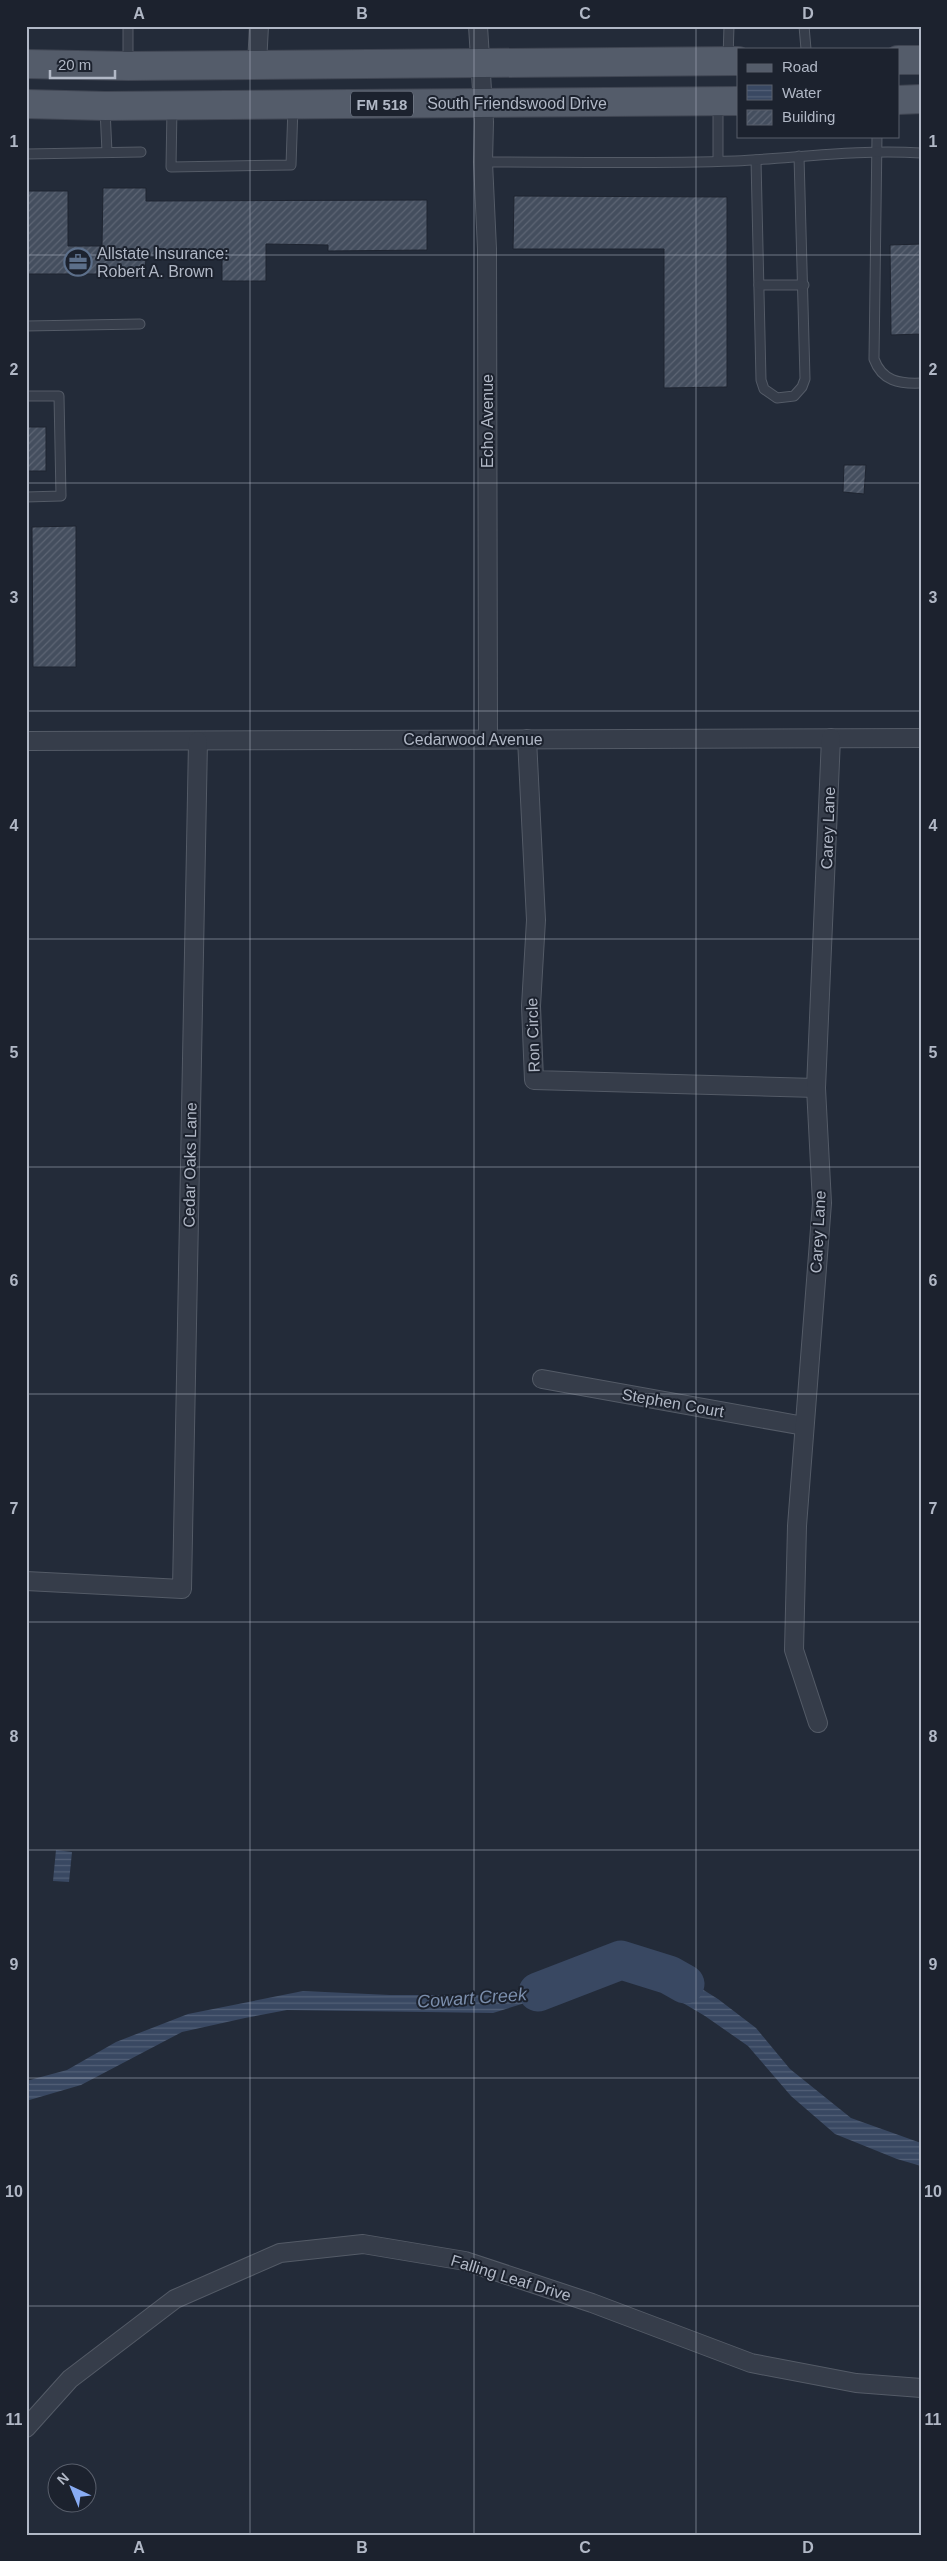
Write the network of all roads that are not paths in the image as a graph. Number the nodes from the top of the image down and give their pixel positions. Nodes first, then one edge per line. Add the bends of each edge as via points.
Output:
1 (128, 26) edge
2 (259, 26) edge
3 (478, 26) edge
4 (729, 26) edge
5 (804, 26) edge
6 (806, 48) edge
7 (900, 60) edge
8 (921, 60) edge
9 (733, 61) edge
10 (479, 63) junction
11 (26, 64) edge
12 (258, 64) junction
13 (128, 66) junction
14 (900, 100) edge
15 (921, 100) edge
16 (728, 101) edge
17 (483, 103) junction
18 (26, 104) edge
19 (293, 104) junction
20 (172, 105) junction
21 (105, 106) junction
22 (877, 138) edge
23 (877, 150) junction
24 (107, 152) junction
25 (141, 152) dead end
26 (921, 153) edge
27 (26, 154) edge
28 (799, 156) junction
29 (756, 160) junction
30 (718, 161) junction
31 (483, 162) junction
32 (759, 285) junction
33 (804, 285) junction
34 (140, 324) dead end
35 (26, 326) edge
36 (921, 383) edge
37 (26, 396) edge
38 (26, 497) edge
39 (831, 738) junction
40 (921, 738) edge
41 (527, 739) junction
42 (488, 740) junction
43 (26, 741) edge
44 (198, 741) junction
45 (816, 1088) junction
46 (542, 1379) dead end
47 (804, 1426) junction
48 (26, 1581) edge
49 (818, 1722) dead end
50 (921, 2388) edge
51 (26, 2428) edge

1 - 13 lane
2 - 12 street
3 - 10 street, Echo Avenue
4 - 9 lane
5 - 6 lane
7 - 8 main road
9 - 10 main road
10 - 12 main road
10 - 17 street, Echo Avenue
11 - 13 main road
12 - 13 main road
14 - 15 main road
16 - 17 main road, South Friendswood Drive / FM 518
16 - 30 lane
17 - 19 main road, South Friendswood Drive / FM 518
17 - 31 street, Echo Avenue
18 - 21 main road, South Friendswood Drive / FM 518
19 - 20 main road, South Friendswood Drive / FM 518
19 - 20 lane via 291,165 171,167
20 - 21 main road, South Friendswood Drive / FM 518
21 - 24 lane
22 - 23 lane
23 - 26 lane
23 - 28 lane
23 - 36 lane via 874,359 878,370 888,379 900,384
24 - 25 lane
24 - 27 lane
28 - 29 lane
28 - 33 lane
29 - 30 lane
29 - 32 lane
30 - 31 lane
31 - 42 street, Echo Avenue via 487,249
32 - 33 lane
32 - 33 lane via 761,380 764,389 777,398 794,396 804,379
34 - 35 lane
37 - 38 lane via 59,396 61,496
39 - 40 street, Cedarwood Avenue
39 - 41 street, Cedarwood Avenue
39 - 45 street, Carey Lane
41 - 42 street, Cedarwood Avenue
41 - 45 street, Ron Circle via 536,920 531,1006 534,1080
42 - 44 street, Cedarwood Avenue
43 - 44 street, Cedarwood Avenue
44 - 48 street, Cedar Oaks Lane via 182,1589
45 - 47 street, Carey Lane via 822,1203
46 - 47 street, Stephen Court
47 - 49 street, Carey Lane via 796,1526 794,1650
50 - 51 street, Falling Leaf Drive via 856,2383 752,2363 592,2303 465,2261 363,2244 280,2253 175,2299 70,2379

